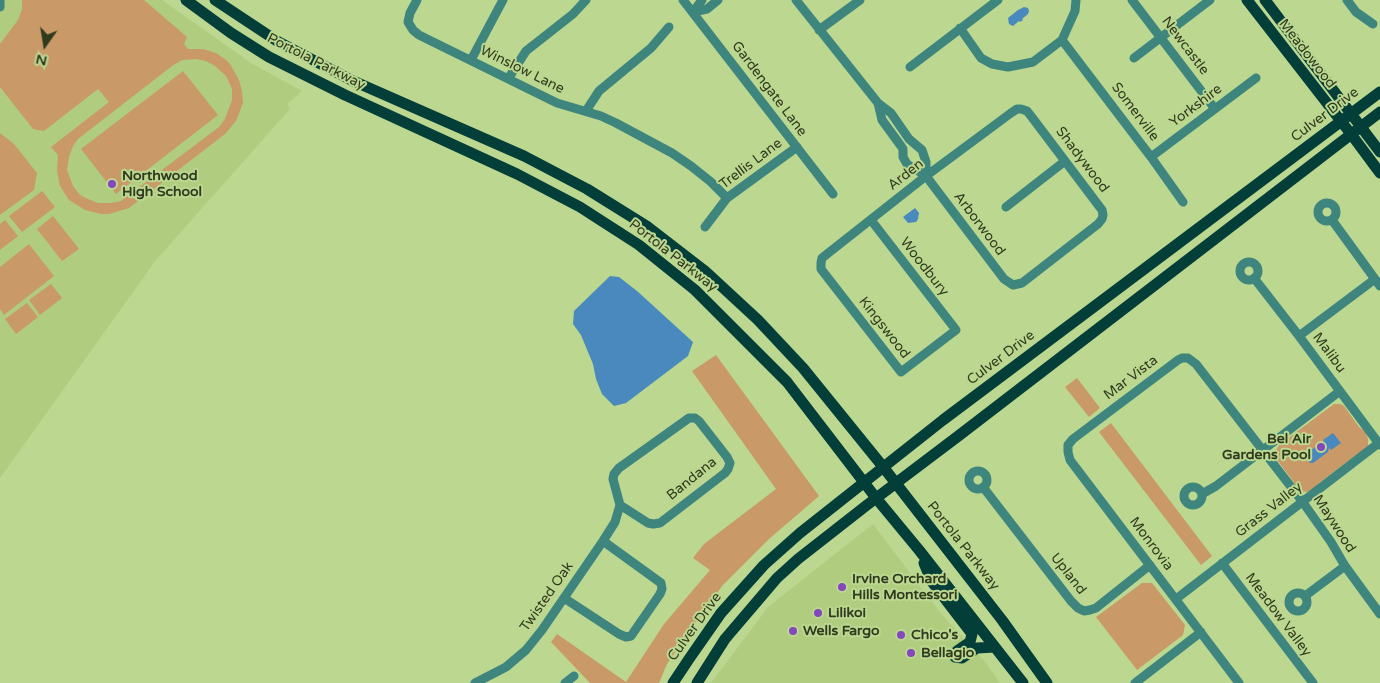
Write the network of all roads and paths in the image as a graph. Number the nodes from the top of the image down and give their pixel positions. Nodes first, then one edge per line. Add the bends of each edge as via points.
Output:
1 (0, 0) edge
2 (186, 0) edge
3 (215, 0) edge
4 (417, 0) edge
5 (503, 0) edge
6 (586, 0) edge
7 (683, 0) edge
8 (702, 0) edge
9 (718, 0) edge
10 (796, 0) edge
11 (860, 0) edge
12 (998, 0) edge
13 (1076, 0) edge
14 (1132, 0) edge
15 (1210, 0) edge
16 (1247, 0) edge
17 (1265, 0) edge
18 (1347, 0) edge
19 (0, 7) edge
20 (693, 12) junction
21 (1372, 24) dead end
22 (669, 26) dead end
23 (960, 28) junction
24 (820, 30) junction
25 (1161, 37) junction
26 (1062, 40) junction
27 (1134, 58) dead end
28 (471, 60) junction
29 (910, 67) dead end
30 (1256, 78) dead end
31 (508, 79) junction
32 (1380, 92) edge
33 (878, 103) junction
34 (1016, 109) joint
35 (1215, 109) junction
36 (586, 111) junction
37 (1380, 112) edge
38 (1352, 114) junction
39 (1341, 122) junction
40 (1361, 127) junction
41 (1351, 134) junction
42 (797, 147) junction
43 (1380, 152) edge
44 (1151, 157) junction
45 (1065, 161) junction
46 (1380, 174) edge
47 (926, 176) junction
48 (832, 194) dead end
49 (727, 198) junction
50 (1183, 202) dead end
51 (1006, 207) dead end
52 (871, 220) junction
53 (1332, 220) dead end
54 (705, 227) dead end
55 (821, 269) joint
56 (1254, 278) dead end
57 (1378, 282) edge
58 (1013, 285) joint
59 (956, 330) joint
60 (1300, 336) junction
61 (1188, 358) joint
62 (1340, 391) junction
63 (1093, 424) joint
64 (1380, 444) edge
65 (1263, 450) junction
66 (884, 468) junction
67 (864, 483) junction
68 (895, 483) junction
69 (983, 487) dead end
70 (1202, 494) dead end
71 (876, 498) junction
72 (1302, 501) junction
73 (620, 505) junction
74 (603, 541) junction
75 (919, 550) junction
76 (1222, 563) junction
77 (1150, 565) junction
78 (1344, 566) junction
79 (1305, 596) dead end
80 (564, 598) junction
81 (1176, 599) junction
82 (1380, 614) edge
83 (1201, 632) junction
84 (995, 647) junction
85 (574, 676) dead end
86 (478, 682) edge
87 (565, 683) edge
88 (673, 683) edge
89 (697, 683) edge
90 (1023, 683) edge
91 (1047, 683) edge
92 (1135, 683) edge
93 (1239, 683) edge
94 (1313, 683) edge

1 - 19 street
2 - 67 main road, Portola Parkway via 269,57 517,174 580,207 639,244 696,290 787,382
3 - 66 main road, Portola Parkway via 312,60 524,156 587,188 648,227 705,271 758,320 803,368
4 - 28 street, Winslow Lane via 408,22 413,30
5 - 28 street
6 - 31 street via 526,51
7 - 20 street, Gardengate Lane
8 - 20 street
9 - 20 street via 707,9
10 - 24 street, Arborwood
11 - 24 street
12 - 23 street
13 - 26 street via 1075,11
14 - 25 street, Newcastle
15 - 25 street
16 - 39 main road, Meadowood
17 - 38 main road, Meadowood
18 - 21 street
20 - 42 street, Gardengate Lane
22 - 36 street via 651,48 599,91
23 - 26 street via 981,58 1008,67 1033,62
23 - 29 street
24 - 33 street, Arborwood
25 - 27 street
25 - 35 street, Newcastle
26 - 44 street, Somerville
28 - 31 street, Winslow Lane
30 - 35 street, Yorkshire
31 - 36 street, Winslow Lane via 557,103
32 - 38 main road, Culver Drive
33 - 47 street, Arborwood via 891,113 909,139 922,150
33 - 47 street, Arborwood via 882,120 903,149 904,160
34 - 45 street, Shadywood via 1027,111
34 - 47 street, Arden
35 - 44 street, Yorkshire
36 - 49 street, Winslow Lane via 672,153
37 - 40 main road
38 - 39 main road, Culver Drive
38 - 40 main road, Meadowood
39 - 41 main road, Meadowood
39 - 66 main road, Culver Drive via 951,414
40 - 41 main road
40 - 43 main road, Meadowood
41 - 46 main road, Meadowood
41 - 68 main road
42 - 48 street, Gardengate Lane
42 - 49 street, Trellis Lane
44 - 50 street, Somerville
45 - 51 street
45 - 58 street, Shadywood via 1102,210 1102,219 1022,283
47 - 52 street, Arden
47 - 58 street, Arborwood via 1004,279
49 - 54 street, Trellis Lane
52 - 55 street, Arden via 822,258
52 - 59 street, Woodbury
53 - 57 street
55 - 59 street, Kingswood via 901,372
56 - 60 street, Malibu
57 - 60 street
60 - 62 street, Malibu
61 - 63 street, Mar Vista via 1178,360
61 - 65 street, Maywood
62 - 64 street, Malibu
62 - 65 street
63 - 77 street, Monrovia via 1070,442 1068,456
64 - 72 street, Grass Valley
65 - 70 street
65 - 72 street, Maywood
66 - 67 main road, Culver Drive
66 - 68 main road, Portola Parkway
67 - 71 main road, Portola Parkway
67 - 88 main road, Culver Drive via 764,565 721,613
68 - 71 main road
68 - 91 main road, Portola Parkway
69 - 77 street, Upland via 1071,601 1084,611 1096,608
71 - 75 main road, Portola Parkway
71 - 89 main road via 777,578 724,639
72 - 76 street, Grass Valley
72 - 78 street, Maywood
73 - 73 street, Bandana via 648,523 660,523 726,473 730,463 699,421 689,418 614,474
73 - 74 street, Twisted Oak via 615,522
74 - 80 street, Twisted Oak
74 - 80 street via 661,583 660,594 631,636 626,637
75 - 84 main road, Portola Parkway
75 - 84 main road via 932,582 972,634 970,642 955,657 962,658 977,648
76 - 81 street, Grass Valley
76 - 94 street, Meadow Valley
77 - 81 street, Monrovia
78 - 79 street
78 - 82 street, Maywood
80 - 86 street, Twisted Oak via 526,650 506,667
81 - 83 street, Monrovia
83 - 92 street
83 - 93 street, Monrovia
84 - 90 main road, Portola Parkway
85 - 87 street

